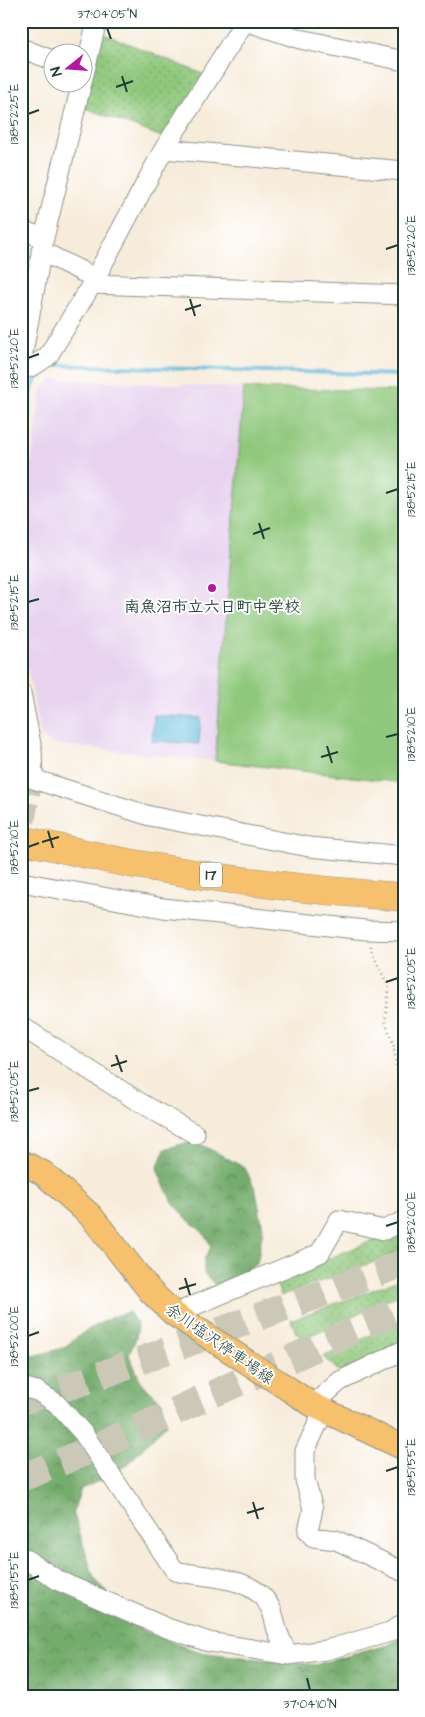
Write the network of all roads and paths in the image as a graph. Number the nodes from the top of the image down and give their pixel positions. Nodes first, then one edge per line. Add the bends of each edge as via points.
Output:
1 (97, 21) edge
2 (245, 21) edge
3 (92, 42) edge
4 (21, 48) edge
5 (42, 56) edge
6 (404, 61) edge
7 (79, 92) edge
8 (164, 149) junction
9 (404, 170) edge
10 (21, 230) edge
11 (21, 243) edge
12 (43, 245) junction
13 (94, 281) junction
14 (404, 295) edge
15 (21, 363) edge
16 (21, 370) edge
17 (21, 693) edge
18 (21, 840) edge
19 (404, 856) edge
20 (21, 882) edge
21 (404, 897) edge
22 (366, 930) junction
23 (404, 931) edge
24 (21, 1026) edge
25 (396, 1061) junction
26 (404, 1062) edge
27 (195, 1134) dead end
28 (404, 1160) edge
29 (21, 1162) edge
30 (404, 1220) edge
31 (174, 1314) junction
32 (404, 1350) edge
33 (21, 1388) edge
34 (318, 1408) junction
35 (404, 1448) edge
36 (21, 1556) edge
37 (404, 1572) edge
38 (404, 1624) edge
39 (288, 1655) junction
40 (307, 1696) edge

1 - 3 street
2 - 6 street via 300,39
2 - 8 street
4 - 5 street
7 - 12 street
8 - 9 street
8 - 13 street
10 - 12 street
11 - 12 street
12 - 13 street
12 - 15 street
13 - 14 street
13 - 16 street via 48,356
17 - 19 street via 32,748 33,779 150,816 309,847
18 - 21 highway, 17 via 128,863 240,880
20 - 22 street via 163,908
22 - 23 street
22 - 25 path via 371,950 389,988 385,1021
24 - 27 street
25 - 26 path
25 - 28 path
29 - 31 main road, 余川塩沢停車場線 via 43,1173 91,1216 151,1292
30 - 31 street via 384,1230 339,1220 320,1253
31 - 34 main road, 余川塩沢停車場線
32 - 34 street via 340,1381
33 - 39 street via 38,1391 56,1403 83,1433 175,1571 231,1580 264,1597
34 - 35 main road, 余川塩沢停車場線
34 - 37 street via 305,1451 306,1480 313,1509 308,1531 313,1537 336,1540
36 - 39 street via 59,1581 167,1628 209,1642
38 - 39 street via 390,1632 335,1648
39 - 40 path via 306,1674

